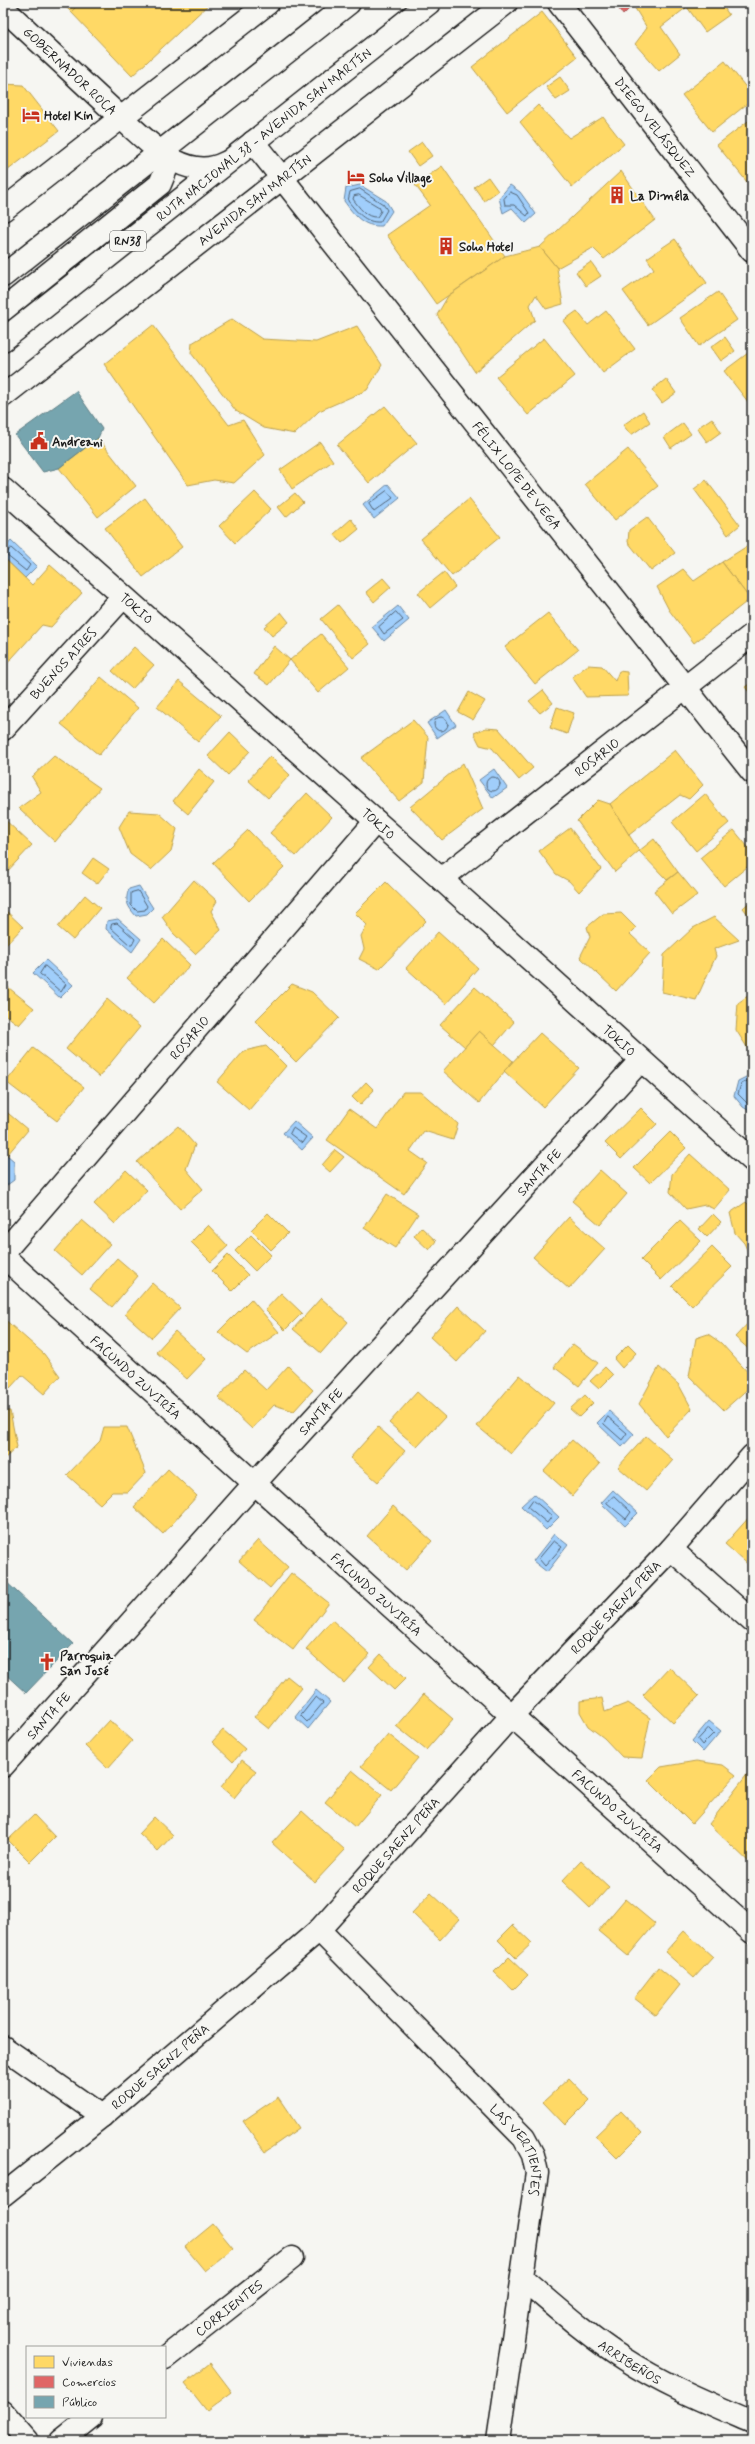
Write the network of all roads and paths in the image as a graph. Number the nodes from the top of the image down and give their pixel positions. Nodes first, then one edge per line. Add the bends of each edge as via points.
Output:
1 (268, 3) edge
2 (349, 3) edge
3 (429, 3) edge
4 (506, 3) edge
5 (559, 3) edge
6 (3, 8) edge
7 (120, 117) junction
8 (253, 142) junction
9 (159, 151) junction
10 (229, 161) junction
11 (282, 178) junction
12 (3, 210) edge
13 (752, 251) edge
14 (3, 276) edge
15 (3, 310) edge
16 (3, 340) edge
17 (3, 396) edge
18 (3, 489) edge
19 (123, 597) junction
20 (752, 635) edge
21 (686, 688) junction
22 (3, 729) edge
23 (752, 772) edge
24 (376, 821) junction
25 (442, 879) junction
26 (641, 1060) junction
27 (752, 1160) edge
28 (3, 1255) edge
29 (752, 1456) edge
30 (253, 1485) junction
31 (671, 1549) junction
32 (752, 1621) edge
33 (513, 1714) junction
34 (3, 1766) edge
35 (319, 1930) junction
36 (752, 1932) edge
37 (3, 2047) edge
38 (102, 2116) junction
39 (3, 2196) edge
40 (292, 2258) dead end
41 (522, 2278) junction
42 (166, 2357) edge
43 (3, 2412) edge
44 (90, 2418) edge
45 (752, 2422) edge
46 (28, 2441) edge
47 (61, 2441) edge
48 (498, 2441) edge

1 - 7 street
2 - 9 street
3 - 8 street, RUTA NACIONAL 38 - AVENIDA SAN MARTÍN / RN38
4 - 11 street, AVENIDA SAN MARTÍN
5 - 13 street, DIEGO VELÁSQUEZ
6 - 7 street, GOBERNADOR ROCA
7 - 9 street, GOBERNADOR ROCA
7 - 12 street
8 - 10 street, RUTA NACIONAL 38 - AVENIDA SAN MARTÍN / RN38
8 - 11 street, FÉLIX LOPE DE VEGA
9 - 10 street, GOBERNADOR ROCA via 184,165 198,168 216,166
9 - 14 street
9 - 15 street via 167,167 160,184
10 - 16 street, RUTA NACIONAL 38 - AVENIDA SAN MARTÍN / RN38
11 - 17 street, AVENIDA SAN MARTÍN
11 - 21 street, FÉLIX LOPE DE VEGA
18 - 19 street, TOKIO
19 - 22 street, BUENOS AIRES
19 - 24 street, TOKIO
20 - 21 street, ROSARIO
21 - 23 street, FÉLIX LOPE DE VEGA
21 - 25 street, ROSARIO
24 - 25 street, TOKIO
24 - 28 street, ROSARIO
25 - 26 street, TOKIO
26 - 27 street, TOKIO
26 - 30 street, SANTA FE
28 - 30 street, FACUNDO ZUVIRÍA
29 - 31 street, ROQUE SAENZ PEÑA
30 - 33 street, FACUNDO ZUVIRÍA
30 - 34 street, SANTA FE
31 - 32 street
31 - 33 street, ROQUE SAENZ PEÑA
33 - 35 street, ROQUE SAENZ PEÑA
33 - 36 street, FACUNDO ZUVIRÍA
35 - 38 street, ROQUE SAENZ PEÑA
35 - 41 street, LAS VERTIENTES via 524,2138 533,2155 537,2173
37 - 38 street
38 - 39 street, ROQUE SAENZ PEÑA
40 - 42 street, CORRIENTES
41 - 45 street, ARRIBEÑOS via 576,2324 624,2359 667,2384
41 - 48 street, LAS VERTIENTES
43 - 46 street
44 - 47 street

